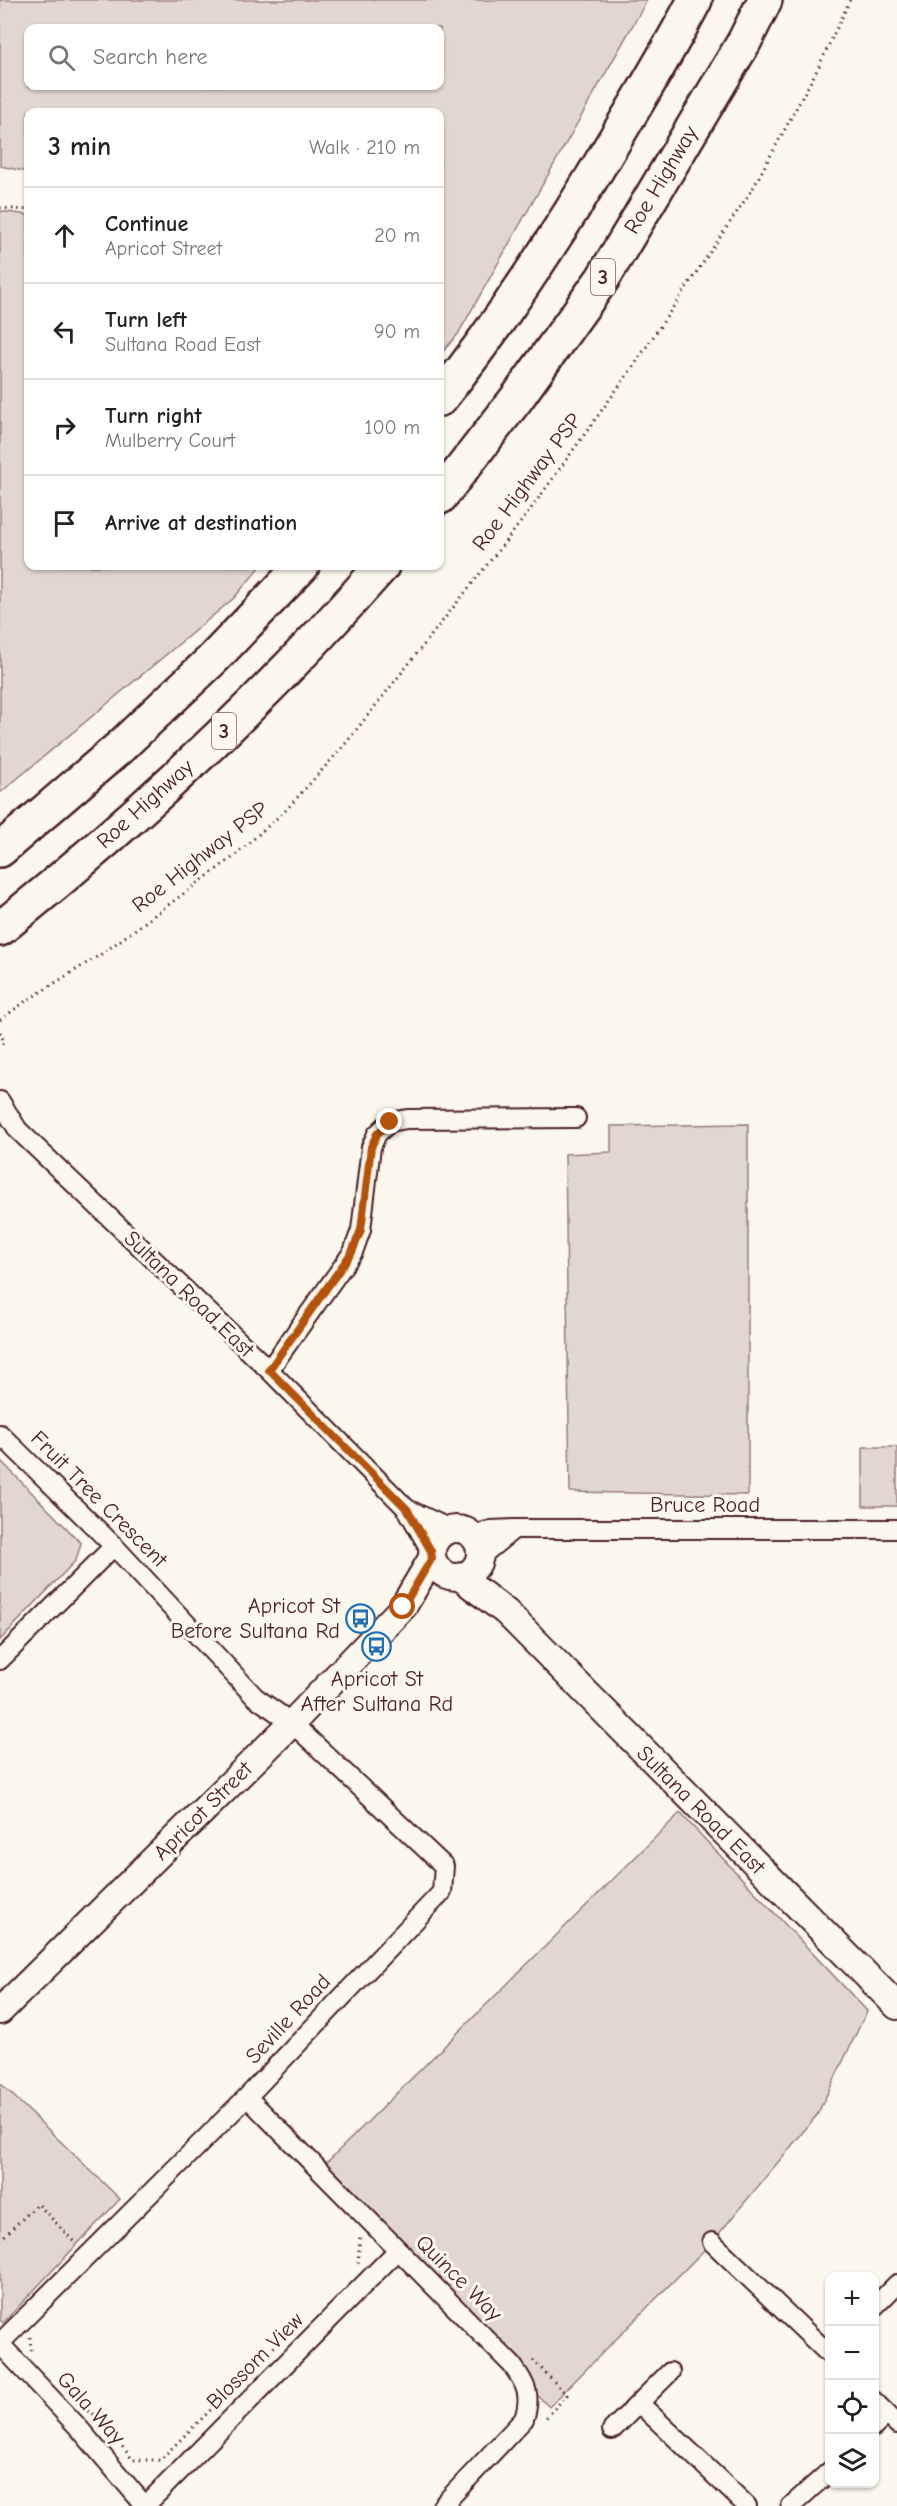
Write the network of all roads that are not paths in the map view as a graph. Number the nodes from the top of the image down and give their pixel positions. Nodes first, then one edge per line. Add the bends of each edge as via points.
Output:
1 (695, 0) edge
2 (765, 0) edge
3 (444, 394) edge
4 (444, 493) edge
5 (298, 570) edge
6 (378, 570) edge
7 (0, 850) edge
8 (0, 929) edge
9 (0, 1101) edge
10 (576, 1118) dead end
11 (269, 1370) junction
12 (0, 1434) edge
13 (407, 1509) junction
14 (897, 1529) edge
15 (114, 1546) junction
16 (431, 1554) junction
17 (466, 1556) junction
18 (403, 1607) junction
19 (0, 1660) edge
20 (292, 1723) junction
21 (897, 2006) edge
22 (0, 2011) edge
23 (247, 2097) junction
24 (712, 2242) dead end
25 (398, 2250) junction
26 (897, 2284) edge
27 (879, 2302) edge
28 (0, 2343) edge
29 (825, 2349) edge
30 (669, 2372) dead end
31 (639, 2403) junction
32 (612, 2430) dead end
33 (825, 2475) edge
34 (145, 2506) edge
35 (442, 2506) edge
36 (747, 2506) edge
37 (791, 2506) edge

1 - 3 highway via 551,246
2 - 4 highway, Roe Highway / 3 via 744,42 603,278
5 - 7 highway via 120,747
6 - 8 highway, Roe Highway / 3 via 255,702 158,794
9 - 11 street, Sultana Road East via 18,1130
10 - 11 street via 390,1122 377,1134 371,1147 361,1230 352,1252
11 - 13 street, Sultana Road East
12 - 15 street, Fruit Tree Crescent
13 - 16 street, Sultana Road East
13 - 17 street, Sultana Road East
14 - 17 street, Bruce Road via 492,1530
15 - 19 street
15 - 20 street, Fruit Tree Crescent via 255,1697
16 - 17 street via 442,1572
16 - 17 street, Apricot Street via 439,1535
16 - 18 street, Apricot Street
17 - 18 street, Apricot Street
17 - 21 street, Sultana Road East via 506,1612
18 - 20 street, Apricot Street
20 - 22 street, Apricot Street
20 - 23 street, Seville Road via 444,1866 442,1892
23 - 25 street, Quince Way
23 - 28 street, Seville Road
24 - 29 street
25 - 34 street, Blossom View
25 - 35 street, Quince Way via 512,2365 526,2384 528,2405 524,2419
26 - 27 street
28 - 34 street, Gala Way
30 - 31 street
31 - 32 street
31 - 36 street
33 - 37 street

